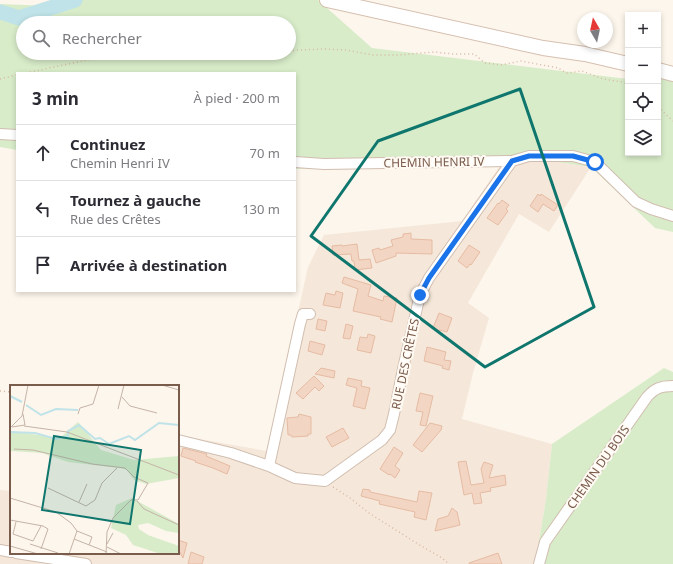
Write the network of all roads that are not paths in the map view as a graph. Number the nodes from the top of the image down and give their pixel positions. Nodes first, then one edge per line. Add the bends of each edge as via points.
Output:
1 (327, 0) edge
2 (543, 48) junction
3 (625, 63) edge
4 (625, 70) edge
5 (661, 71) edge
6 (673, 74) edge
7 (661, 79) edge
8 (673, 81) edge
9 (0, 134) edge
10 (16, 135) edge
11 (512, 161) junction
12 (296, 162) edge
13 (673, 216) edge
14 (310, 314) dead end
15 (673, 386) edge
16 (179, 440) edge
17 (269, 466) junction
18 (0, 550) edge
19 (10, 552) edge
20 (22, 554) edge
21 (86, 564) edge
22 (539, 564) edge

1 - 2 main road
2 - 3 main road
2 - 4 main road via 585,62
5 - 6 main road
7 - 8 main road
9 - 10 street
11 - 12 street, CHEMIN HENRI IV via 324,164
11 - 13 street, CHEMIN HENRI IV via 529,156 573,156 595,162 636,202
11 - 17 street, RUE DES CRÊTES via 429,278 420,295 390,430 382,440 325,482 295,478
14 - 17 street via 303,314 300,324
15 - 22 street, CHEMIN DU BOIS via 654,390 647,397 545,542
16 - 17 street
18 - 19 street
20 - 21 street

